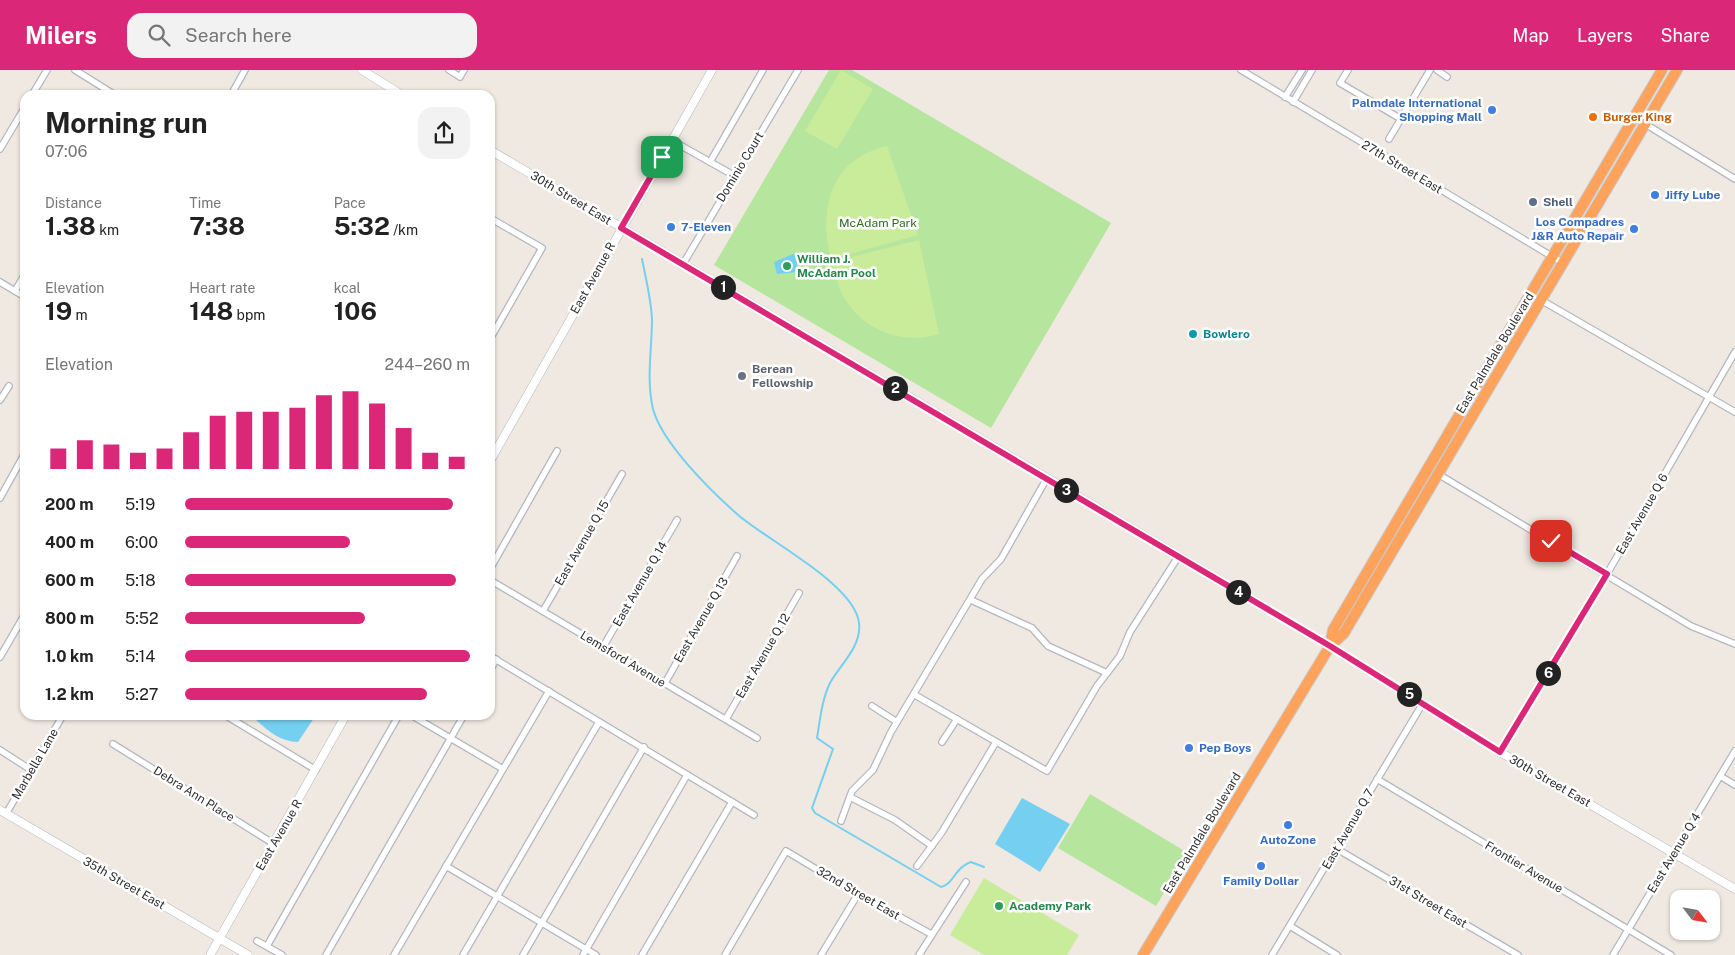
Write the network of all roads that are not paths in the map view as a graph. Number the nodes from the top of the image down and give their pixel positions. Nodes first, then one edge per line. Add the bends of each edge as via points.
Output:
1 (47, 70) edge
2 (75, 70) edge
3 (245, 70) edge
4 (362, 70) edge
5 (449, 70) edge
6 (464, 70) edge
7 (712, 70) edge
8 (763, 70) edge
9 (798, 70) edge
10 (1241, 70) edge
11 (1302, 70) edge
12 (1312, 70) edge
13 (1348, 70) edge
14 (1430, 70) edge
15 (1436, 70) edge
16 (1662, 70) edge
17 (1677, 70) edge
18 (1448, 77) dead end
19 (35, 90) edge
20 (107, 90) edge
21 (234, 90) edge
22 (394, 90) edge
23 (1285, 97) junction
24 (1293, 102) junction
25 (20, 115) edge
26 (1634, 117) junction
27 (1401, 119) junction
28 (1645, 124) junction
29 (1389, 139) dead end
30 (672, 140) junction
31 (0, 149) edge
32 (495, 153) edge
33 (710, 162) junction
34 (735, 176) junction
35 (1735, 179) edge
36 (495, 221) edge
37 (621, 228) junction
38 (1552, 257) junction
39 (683, 264) junction
40 (1563, 264) junction
41 (0, 282) edge
42 (20, 282) edge
43 (15, 291) junction
44 (20, 294) edge
45 (1541, 300) junction
46 (495, 330) edge
47 (1735, 352) edge
48 (9, 386) dead end
49 (1709, 396) junction
50 (0, 400) edge
51 (1735, 412) edge
52 (557, 450) dead end
53 (495, 452) edge
54 (20, 462) edge
55 (622, 474) dead end
56 (1438, 474) junction
57 (1047, 478) junction
58 (0, 498) edge
59 (677, 520) dead end
60 (737, 556) dead end
61 (1178, 557) junction
62 (495, 559) edge
63 (1607, 574) junction
64 (495, 583) edge
65 (799, 593) dead end
66 (971, 600) junction
67 (543, 611) junction
68 (20, 623) edge
69 (1735, 644) edge
70 (1330, 646) junction
71 (603, 647) junction
72 (0, 657) edge
73 (496, 660) edge
74 (1107, 673) junction
75 (665, 683) junction
76 (549, 691) junction
77 (915, 695) junction
78 (1423, 702) junction
79 (872, 706) dead end
80 (726, 719) junction
81 (957, 719) junction
82 (60, 720) edge
83 (233, 720) edge
84 (343, 720) edge
85 (397, 720) edge
86 (419, 720) edge
87 (461, 720) edge
88 (599, 722) junction
89 (897, 722) junction
90 (450, 738) junction
91 (757, 738) dead end
92 (942, 742) dead end
93 (996, 742) junction
94 (113, 744) dead end
95 (644, 747) junction
96 (0, 750) edge
97 (1500, 752) junction
98 (1735, 752) edge
99 (503, 769) junction
100 (32, 770) junction
101 (316, 770) junction
102 (688, 775) junction
103 (1720, 776) junction
104 (1377, 779) junction
105 (1735, 785) edge
106 (850, 797) junction
107 (732, 802) junction
108 (3, 812) edge
109 (754, 814) dead end
110 (841, 820) dead end
111 (274, 844) junction
112 (932, 846) junction
113 (1337, 849) junction
114 (1674, 853) junction
115 (446, 866) junction
116 (917, 866) dead end
117 (966, 882) dead end
118 (1735, 889) edge
119 (858, 894) junction
120 (497, 897) junction
121 (542, 924) junction
122 (1290, 926) junction
123 (1628, 930) junction
124 (931, 934) junction
125 (220, 938) junction
126 (257, 940) dead end
127 (267, 946) junction
128 (584, 952) edge
129 (210, 955) edge
130 (248, 955) edge
131 (282, 955) edge
132 (326, 955) edge
133 (394, 955) edge
134 (463, 955) edge
135 (523, 955) edge
136 (596, 955) edge
137 (642, 955) edge
138 (725, 955) edge
139 (821, 955) edge
140 (918, 955) edge
141 (1143, 955) edge
142 (1272, 955) edge
143 (1338, 955) edge
144 (1518, 955) edge
145 (1613, 955) edge
146 (1671, 955) edge

1 - 19 street
2 - 20 street
3 - 21 street
4 - 22 street
5 - 6 street via 460,77
7 - 30 street, East Avenue R
8 - 33 street
9 - 34 street, Dominio Court
10 - 23 street, 27th Street East
11 - 23 street
12 - 24 street
13 - 27 street via 1340,83
14 - 27 street
15 - 18 street
16 - 26 highway, East Palmdale Boulevard
17 - 28 highway, East Palmdale Boulevard
23 - 24 street, 27th Street East
24 - 38 street, 27th Street East
25 - 31 street
26 - 28 street
26 - 38 highway, East Palmdale Boulevard
27 - 29 street
28 - 35 street
28 - 40 highway, East Palmdale Boulevard
30 - 33 street
30 - 37 street, East Avenue R
32 - 37 street, 30th Street East
33 - 34 street
34 - 39 street, Dominio Court
36 - 46 street via 542,248
37 - 39 street, 30th Street East
37 - 53 street, East Avenue R
38 - 40 street, 27th Street East
38 - 70 highway, East Palmdale Boulevard via 1333,630
39 - 57 street, 30th Street East
40 - 45 highway, East Palmdale Boulevard
41 - 43 street
42 - 43 street
43 - 44 street
45 - 49 street
45 - 56 highway, East Palmdale Boulevard
47 - 49 street, East Avenue Q 6
48 - 50 street
49 - 51 street
49 - 63 street, East Avenue Q 6
52 - 62 street
54 - 58 street
55 - 67 street, East Avenue Q 15
56 - 63 street
56 - 70 highway, East Palmdale Boulevard via 1344,633
57 - 61 street, 30th Street East
57 - 66 street via 1001,559 982,579
59 - 71 street, East Avenue Q 14
60 - 75 street, East Avenue Q 13
61 - 70 street, 30th Street East
61 - 74 street
63 - 69 street via 1691,626
63 - 97 street, East Avenue Q 6
64 - 67 street, Lemsford Avenue
65 - 80 street, East Avenue Q 12
66 - 74 street via 1032,628 1048,646
66 - 77 street
67 - 71 street, Lemsford Avenue
68 - 72 street
70 - 78 street, 30th Street East
70 - 141 highway, East Palmdale Boulevard
71 - 75 street, Lemsford Avenue
73 - 76 street
74 - 93 street via 1047,771
75 - 80 street, Lemsford Avenue
76 - 88 street
76 - 99 street
77 - 81 street
77 - 89 street
78 - 97 street, 30th Street East
78 - 104 street, East Avenue Q 7
79 - 89 street
80 - 91 street, Lemsford Avenue
81 - 92 street
81 - 93 street
82 - 100 street, Marbella Lane
83 - 101 street
84 - 101 street, East Avenue R
85 - 127 street
86 - 90 street
87 - 90 street
88 - 95 street
88 - 120 street
89 - 106 street via 873,770
90 - 99 street
90 - 132 street
93 - 112 street
94 - 111 street, Debra Ann Place
95 - 102 street
95 - 121 street
96 - 100 street
97 - 114 street, 30th Street East
98 - 103 street, East Avenue Q 4
99 - 115 street
100 - 108 street, Marbella Lane
101 - 111 street, East Avenue R
102 - 107 street
102 - 128 street
103 - 105 street
103 - 114 street, East Avenue Q 4
104 - 113 street, East Avenue Q 7
104 - 123 street, Frontier Avenue
106 - 110 street
106 - 112 street via 894,820
107 - 109 street
107 - 137 street
108 - 125 street, 35th Street East
111 - 125 street, East Avenue R
112 - 116 street
113 - 122 street, East Avenue Q 7
113 - 144 street, 31st Street East
114 - 118 street, 30th Street East
114 - 123 street, East Avenue Q 4
115 - 120 street
115 - 133 street
117 - 124 street
119 - 124 street, 32nd Street East
119 - 138 street, 32nd Street East via 786,851
119 - 139 street
120 - 121 street
120 - 134 street
121 - 128 street
121 - 135 street
122 - 142 street, East Avenue Q 7
122 - 143 street
123 - 145 street, East Avenue Q 4
123 - 146 street, Frontier Avenue
124 - 140 street
125 - 129 street, East Avenue R
125 - 130 street, 35th Street East
126 - 127 street
127 - 131 street
128 - 136 street

